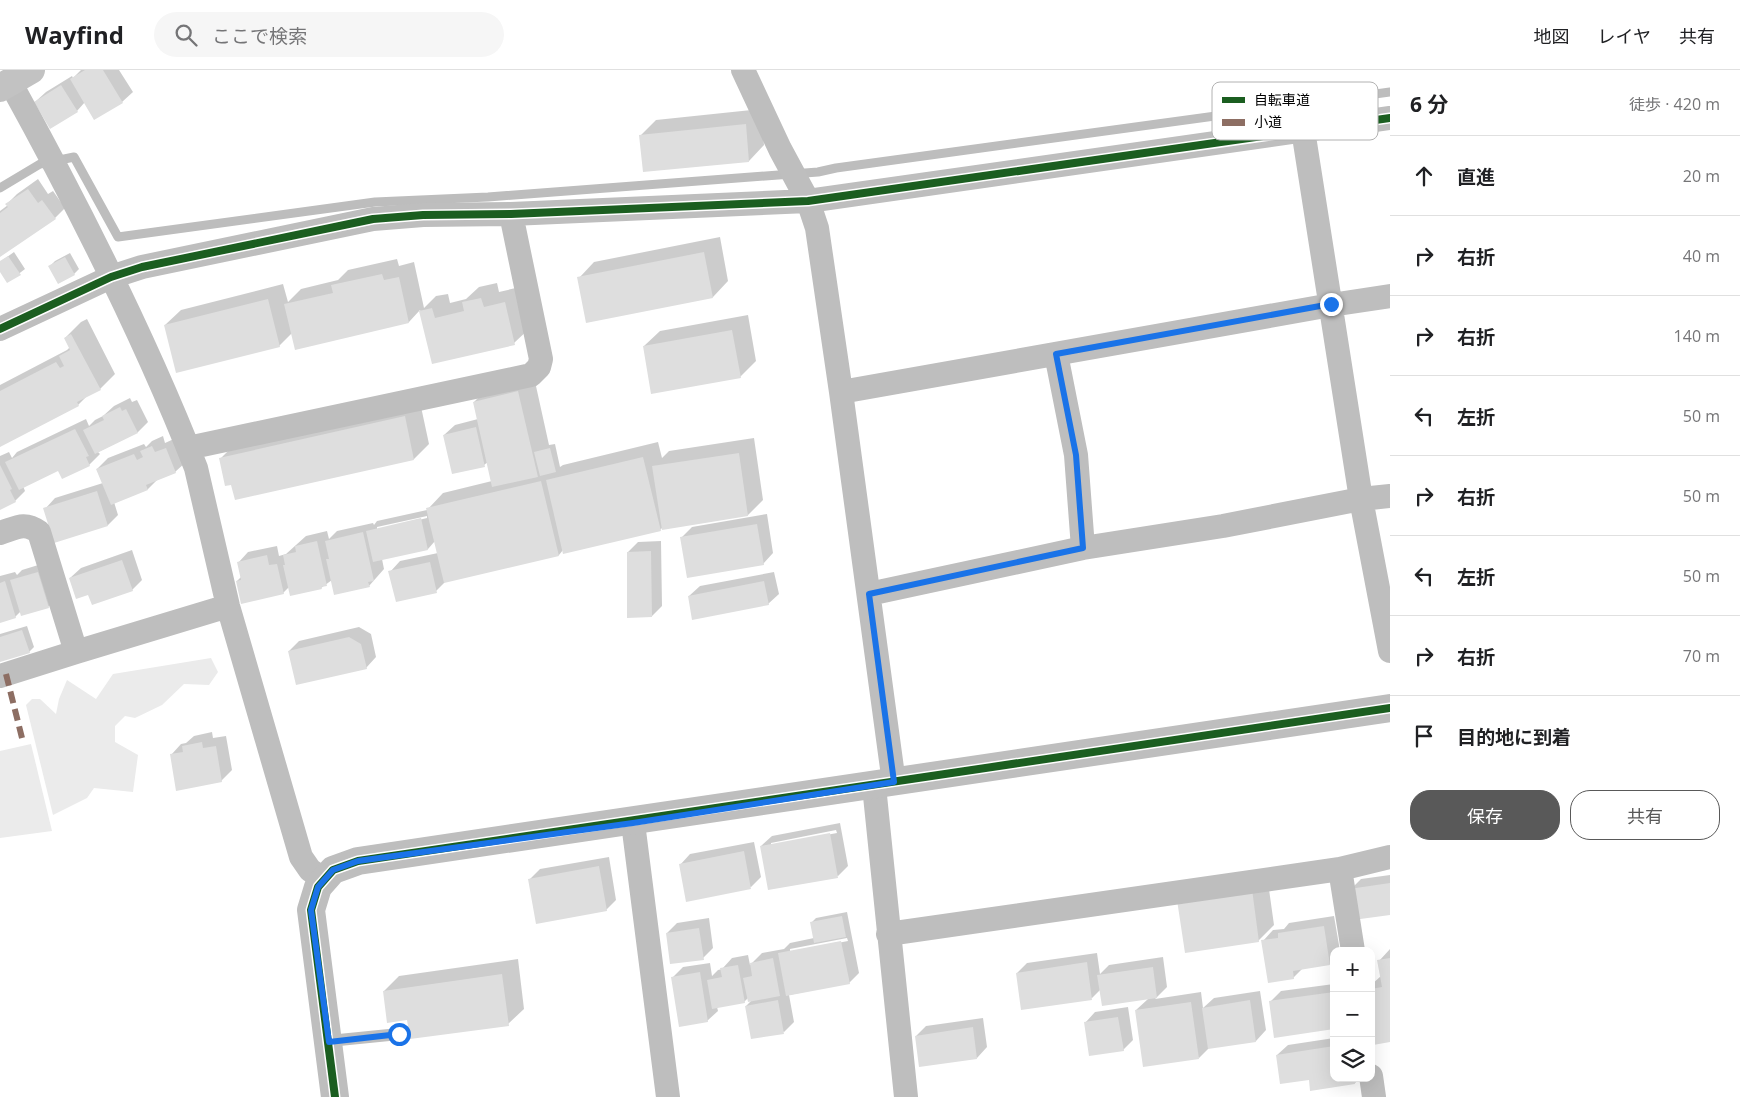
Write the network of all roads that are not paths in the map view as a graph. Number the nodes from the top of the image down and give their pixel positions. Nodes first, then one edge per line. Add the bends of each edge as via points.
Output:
1 (743, 70) edge
2 (14, 80) edge
3 (1233, 140) edge
4 (1305, 140) edge
5 (808, 201) junction
6 (511, 214) junction
7 (111, 277) junction
8 (1390, 296) edge
9 (1331, 304) junction
10 (0, 329) edge
11 (1056, 354) junction
12 (841, 392) junction
13 (188, 448) junction
14 (1390, 496) edge
15 (1361, 499) junction
16 (0, 534) edge
17 (1083, 548) junction
18 (869, 594) junction
19 (228, 606) junction
20 (1390, 651) edge
21 (76, 652) junction
22 (0, 676) edge
23 (1390, 708) edge
24 (884, 784) junction
25 (633, 823) junction
26 (1390, 857) edge
27 (1340, 869) junction
28 (325, 880) junction
29 (888, 934) junction
30 (1351, 947) edge
31 (399, 1034) dead end
32 (329, 1042) junction
33 (1372, 1082) edge
34 (336, 1097) edge
35 (668, 1097) edge
36 (906, 1097) edge
37 (1374, 1097) edge

1 - 5 street
2 - 7 street
3 - 5 street
4 - 9 street
5 - 6 street
5 - 12 street via 817,228
6 - 7 street via 373,219 142,267
6 - 13 street via 541,359 532,375
7 - 10 street
7 - 13 street
8 - 9 street
9 - 11 street
9 - 15 street
11 - 12 street
11 - 17 street via 1076,455
12 - 18 street
13 - 19 street via 196,468
14 - 15 street
15 - 17 street via 1223,526
15 - 20 street
16 - 21 street via 22,525 39,532
17 - 18 street
18 - 24 street
19 - 21 street
19 - 28 street via 301,856 310,870
21 - 22 street
23 - 24 street
24 - 25 street
24 - 29 street
25 - 28 street via 358,861 333,870
25 - 35 street
26 - 27 street
27 - 29 street
27 - 30 street
28 - 32 street via 318,887 311,910
29 - 36 street
31 - 32 lane
32 - 34 street
33 - 37 street

